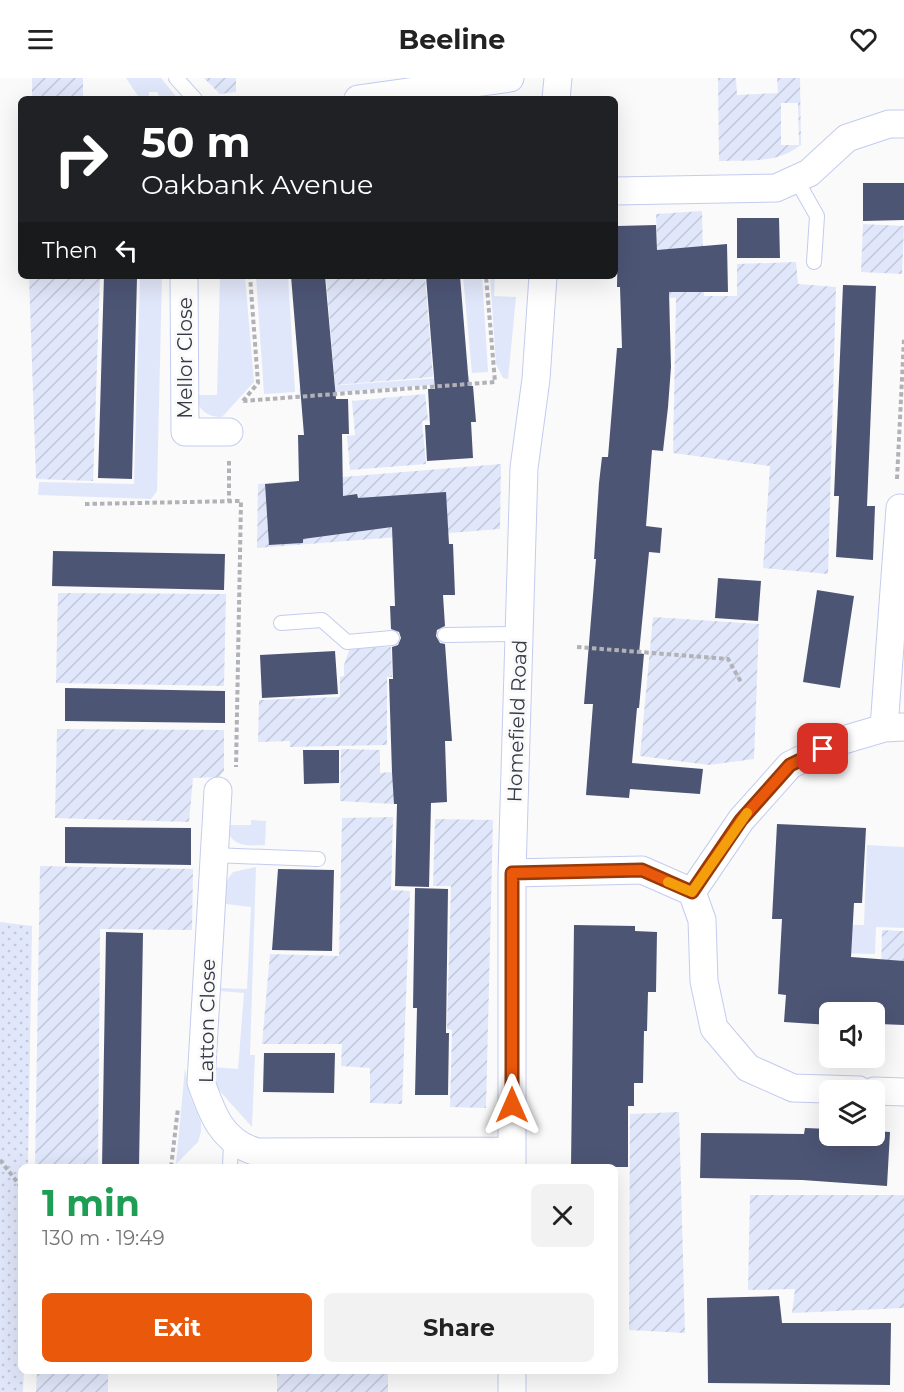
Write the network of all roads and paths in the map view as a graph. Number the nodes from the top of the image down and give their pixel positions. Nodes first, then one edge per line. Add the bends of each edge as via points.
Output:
1 (176, 78) edge
2 (510, 78) edge
3 (558, 78) edge
4 (192, 96) edge
5 (380, 96) edge
6 (556, 96) edge
7 (904, 124) edge
8 (796, 179) junction
9 (618, 191) edge
10 (814, 262) dead end
11 (184, 279) edge
12 (250, 279) edge
13 (486, 279) edge
14 (543, 279) edge
15 (904, 339) edge
16 (243, 401) junction
17 (229, 432) junction
18 (902, 439) edge
19 (229, 501) junction
20 (85, 504) dead end
21 (900, 508) joint
22 (281, 622) dead end
23 (519, 634) junction
24 (445, 635) dead end
25 (392, 638) dead end
26 (577, 647) dead end
27 (741, 682) dead end
28 (894, 727) edge
29 (218, 791) joint
30 (213, 855) junction
31 (318, 859) dead end
32 (512, 873) junction
33 (692, 892) junction
34 (819, 1089) edge
35 (885, 1091) edge
36 (904, 1092) edge
37 (231, 1154) edge
38 (512, 1159) edge
39 (0, 1160) edge
40 (18, 1183) edge
41 (512, 1374) edge
42 (512, 1392) edge

1 - 4 lane
2 - 5 street
3 - 6 street
7 - 8 street via 889,123 847,138 809,173
8 - 9 street via 776,188
8 - 10 lane via 817,216
11 - 17 street, Mellor Close via 185,432
12 - 16 path via 258,383
13 - 16 path via 495,382
14 - 23 street, Homefield Road via 536,379 524,468
15 - 18 path
16 - 17 path via 229,419
17 - 19 path
18 - 21 path via 895,508
19 - 20 path
19 - 29 path via 241,501 235,783 218,783
21 - 28 street
22 - 25 lane via 322,620 346,642
23 - 24 lane
23 - 32 street, Homefield Road
26 - 27 path via 728,659
28 - 33 street via 840,741 790,765 741,820
29 - 30 street, Latton Close
30 - 31 lane
30 - 37 street, Latton Close via 201,1082
32 - 33 street via 642,870
32 - 38 street, Homefield Road
33 - 34 street via 702,920 704,981 714,1028 748,1068 793,1088
35 - 36 street
37 - 38 street, Latton Close via 243,1148 257,1152
39 - 40 path
41 - 42 street

